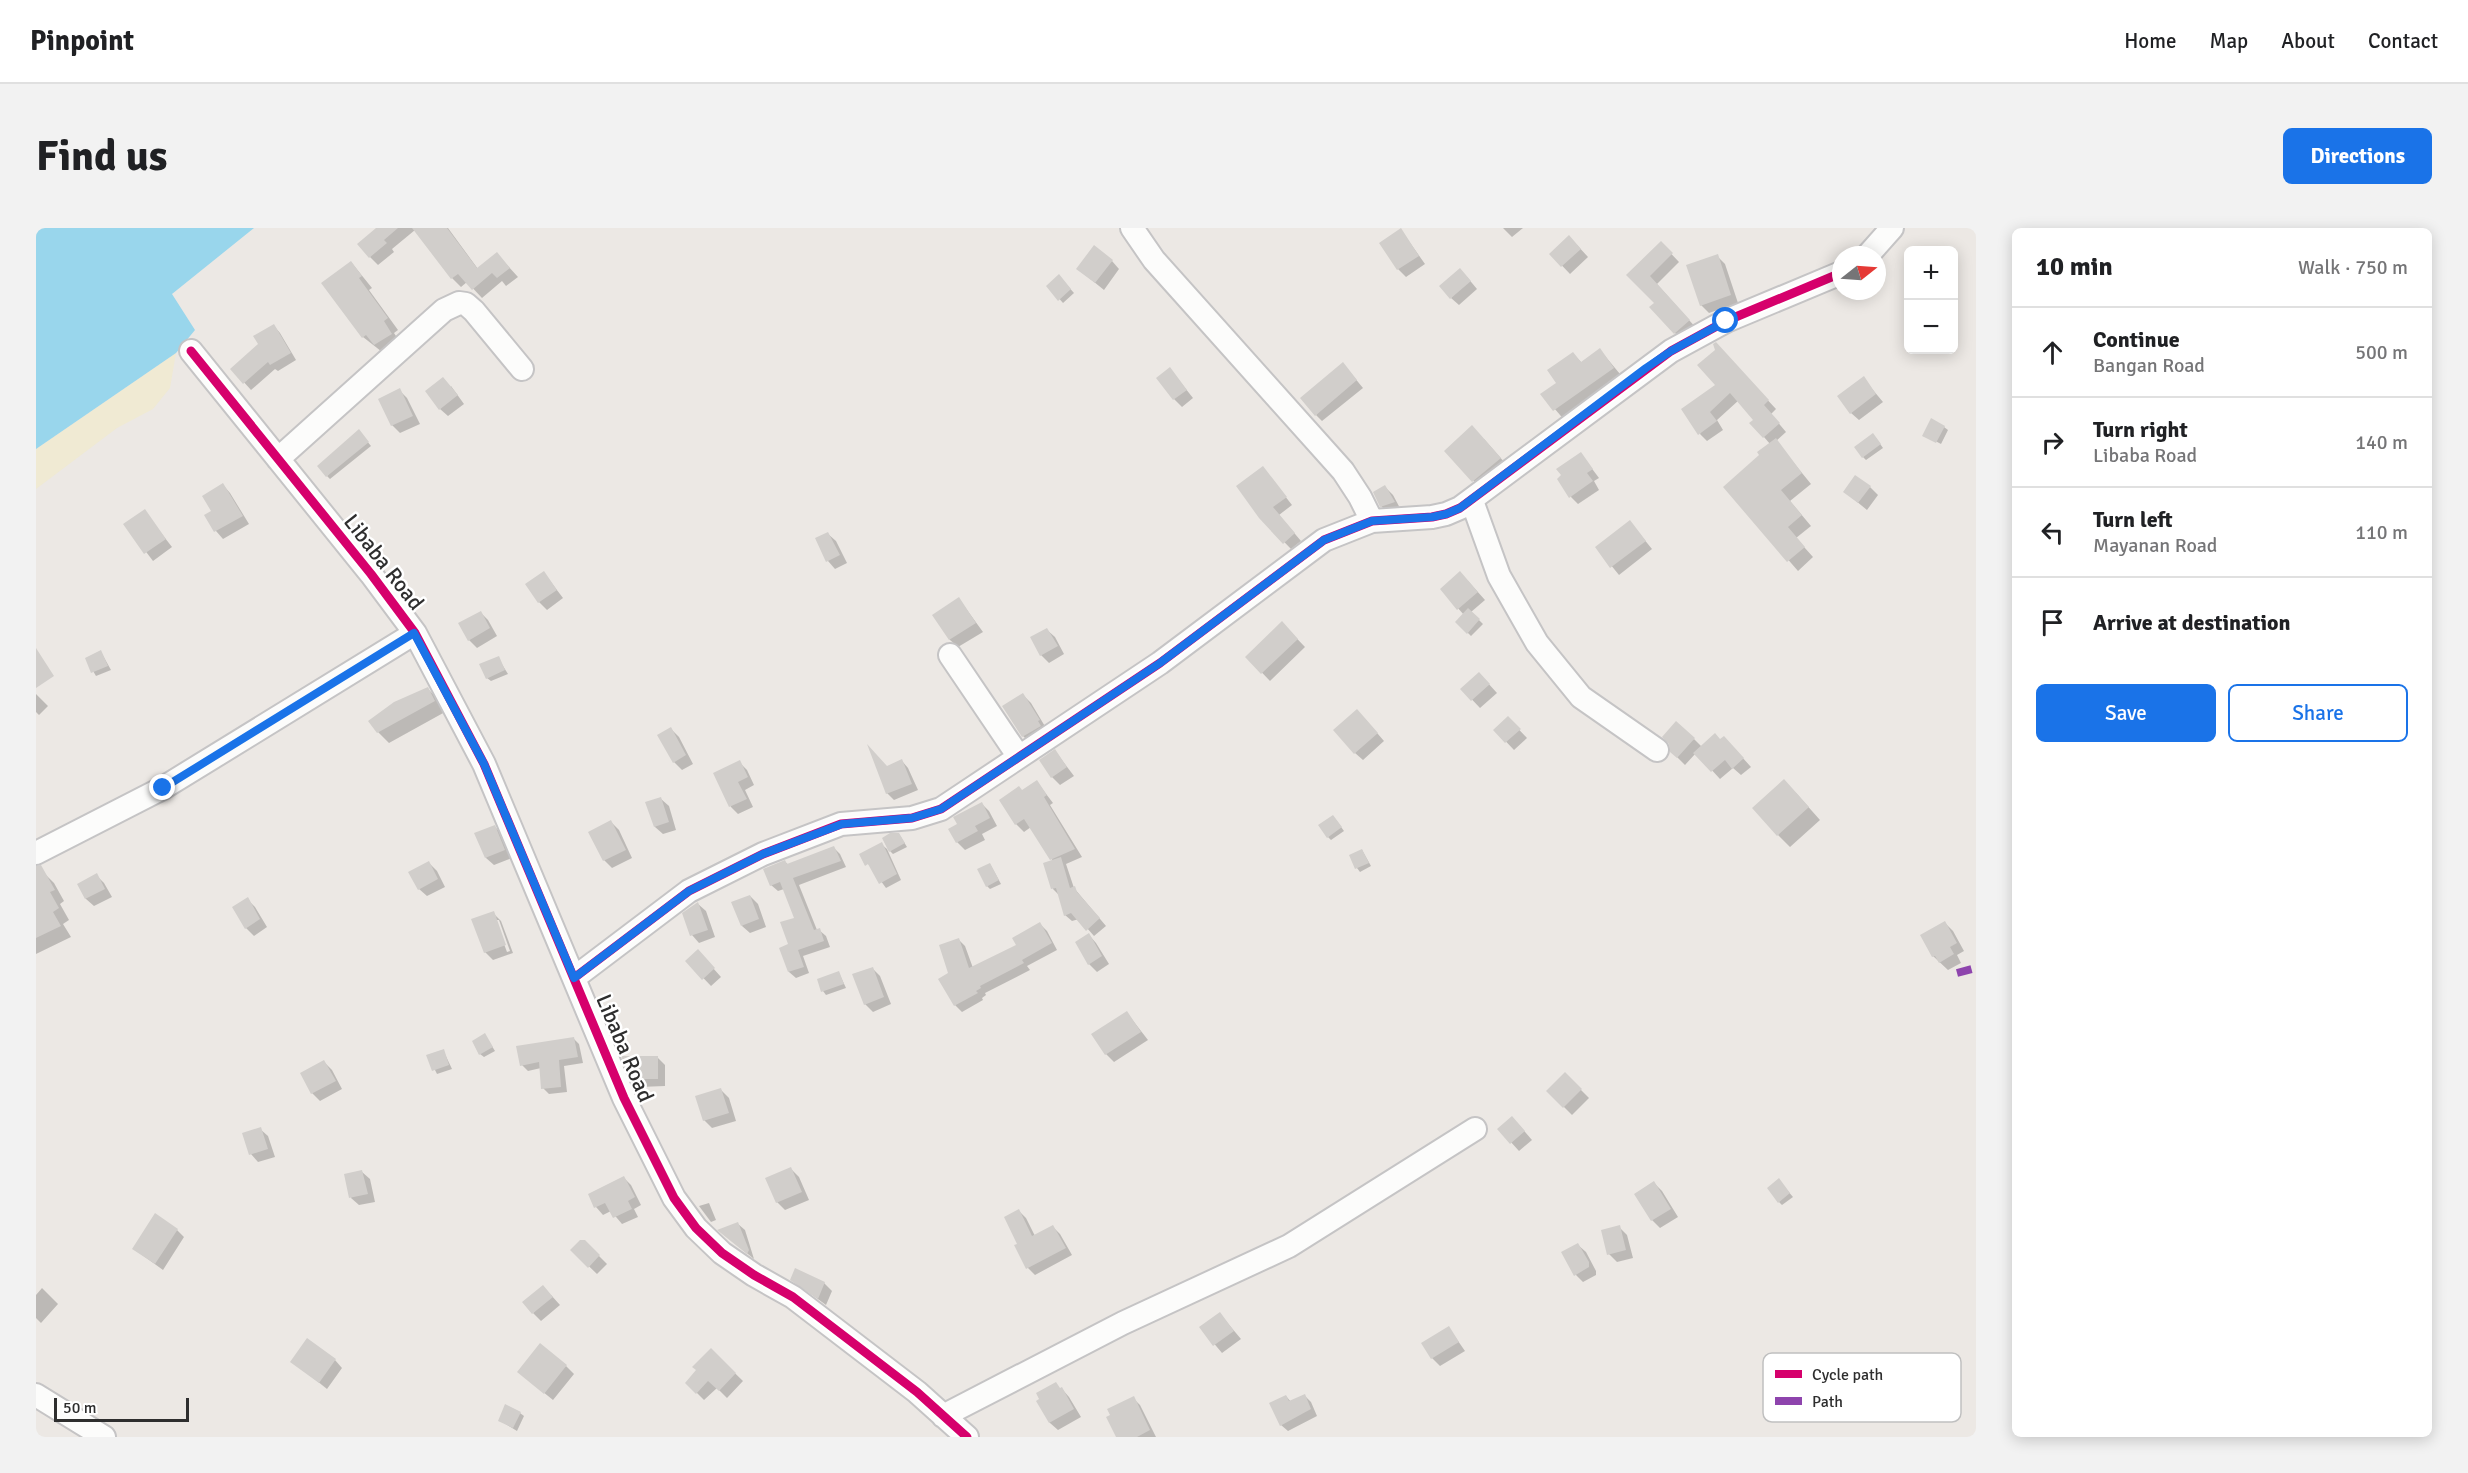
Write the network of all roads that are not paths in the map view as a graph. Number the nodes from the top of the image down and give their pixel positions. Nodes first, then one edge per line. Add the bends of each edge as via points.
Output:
1 (1132, 228) edge
2 (1892, 228) edge
3 (1876, 246) edge
4 (1832, 277) edge
5 (191, 351) dead end
6 (522, 369) dead end
7 (278, 459) junction
8 (1472, 501) junction
9 (1372, 521) junction
10 (414, 633) junction
11 (950, 656) dead end
12 (1657, 750) dead end
13 (1019, 757) junction
14 (36, 853) edge
15 (574, 978) junction
16 (1475, 1130) dead end
17 (36, 1395) edge
18 (944, 1416) junction
19 (104, 1437) edge
20 (967, 1437) edge

1 - 9 street via 1154,260 1343,471
2 - 3 street
4 - 8 street via 1726,321 1671,351
5 - 7 street, Libaba Road
6 - 7 street via 474,311 466,304 451,306
7 - 10 street, Libaba Road
8 - 9 street via 1446,514
8 - 12 street via 1499,576 1537,643 1581,697
9 - 13 street via 1324,540 1160,663
10 - 14 street via 163,788
10 - 15 street, Libaba Road via 484,764
11 - 13 street
13 - 15 street via 941,809 912,818 842,824 763,854 689,891
15 - 18 street, Libaba Road via 624,1098 674,1198 696,1228 722,1253 793,1297
16 - 18 street via 1289,1246 1123,1323
17 - 19 street
18 - 20 street, Libaba Road

